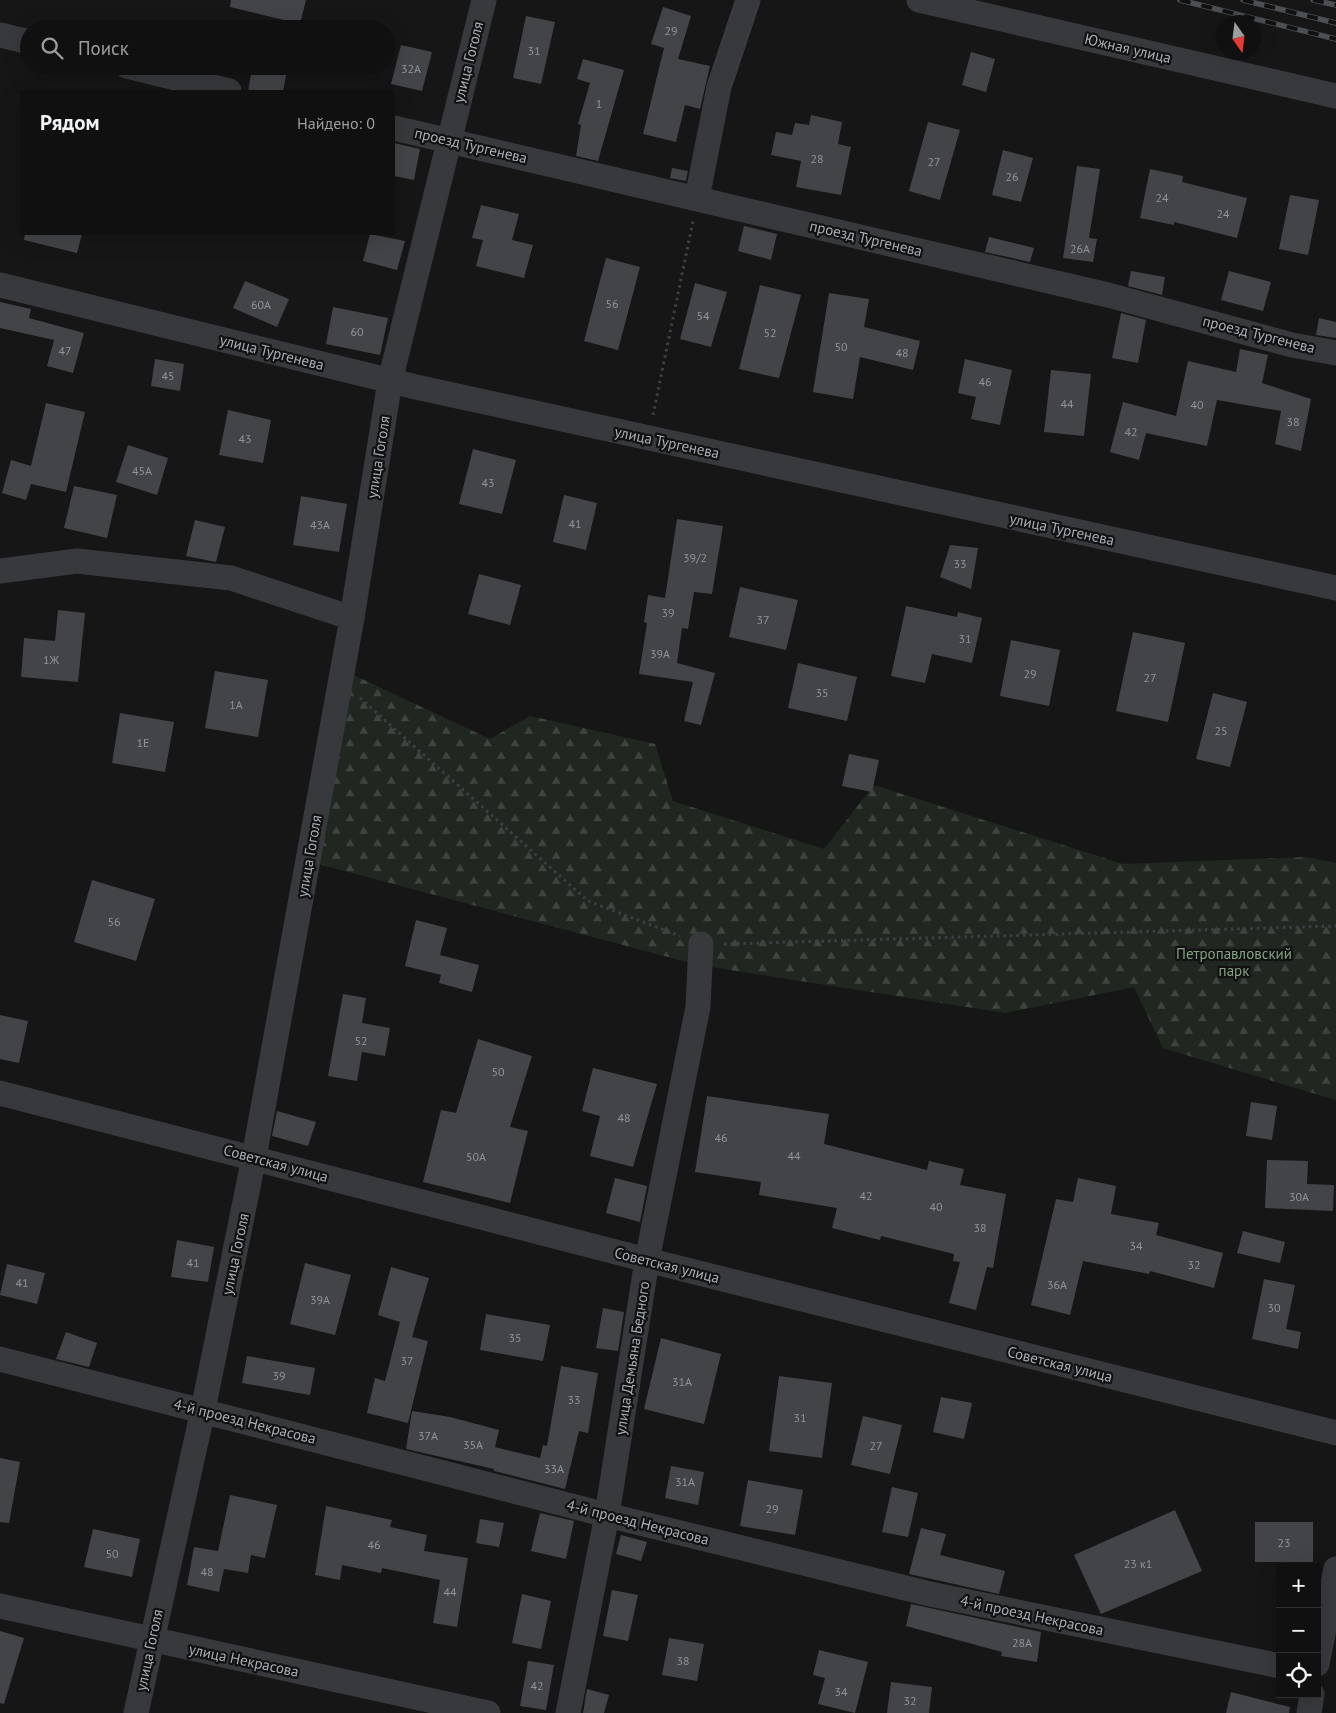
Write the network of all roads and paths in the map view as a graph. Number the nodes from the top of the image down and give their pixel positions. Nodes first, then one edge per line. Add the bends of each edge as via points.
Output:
1 (484, 0) edge
2 (748, 0) edge
3 (919, 0) edge
4 (0, 35) edge
5 (20, 40) edge
6 (164, 75) edge
7 (225, 90) edge
8 (1336, 96) edge
9 (395, 128) edge
10 (448, 140) junction
11 (697, 198) junction
12 (0, 285) edge
13 (1336, 353) edge
14 (390, 381) junction
15 (648, 438) junction
16 (0, 570) edge
17 (1336, 588) edge
18 (352, 618) junction
19 (341, 682) junction
20 (1336, 926) edge
21 (701, 944) junction
22 (0, 1093) edge
23 (254, 1157) junction
24 (647, 1260) junction
25 (0, 1359) edge
26 (203, 1410) junction
27 (1336, 1433) edge
28 (607, 1515) junction
29 (1336, 1569) edge
30 (0, 1606) edge
31 (151, 1640) junction
32 (1319, 1653) edge
33 (1276, 1665) edge
34 (1311, 1698) edge
35 (136, 1713) edge
36 (488, 1713) edge
37 (568, 1713) edge
38 (1309, 1713) edge

1 - 10 street, улица Гоголя
2 - 11 street via 719,87
3 - 8 street, Южная улица
4 - 5 street
6 - 7 street
9 - 10 street, проезд Тургенева
10 - 11 street, проезд Тургенева
10 - 14 street, улица Гоголя
11 - 13 street, проезд Тургенева via 1108,295 1292,345
11 - 15 path
12 - 14 street, улица Тургенева
14 - 15 street, улица Тургенева
14 - 18 street, улица Гоголя
15 - 17 street, улица Тургенева
16 - 18 street via 77,561 231,578
18 - 19 street, улица Гоголя
19 - 21 path via 588,901
19 - 23 street, улица Гоголя
20 - 21 path
21 - 24 street, улица Демьяна Бедного via 698,1007
22 - 23 street, Советская улица
23 - 24 street, Советская улица
23 - 26 street, улица Гоголя
24 - 27 street, Советская улица
24 - 28 street, улица Демьяна Бедного
25 - 26 street, 4-й проезд Некрасова
26 - 28 street, 4-й проезд Некрасова
26 - 31 street, улица Гоголя
28 - 33 street, 4-й проезд Некрасова via 930,1594
28 - 37 street, улица Демьяна Бедного
29 - 32 street
30 - 31 street, улица Некрасова
31 - 35 street, улица Гоголя
31 - 36 street, улица Некрасова
34 - 38 street

